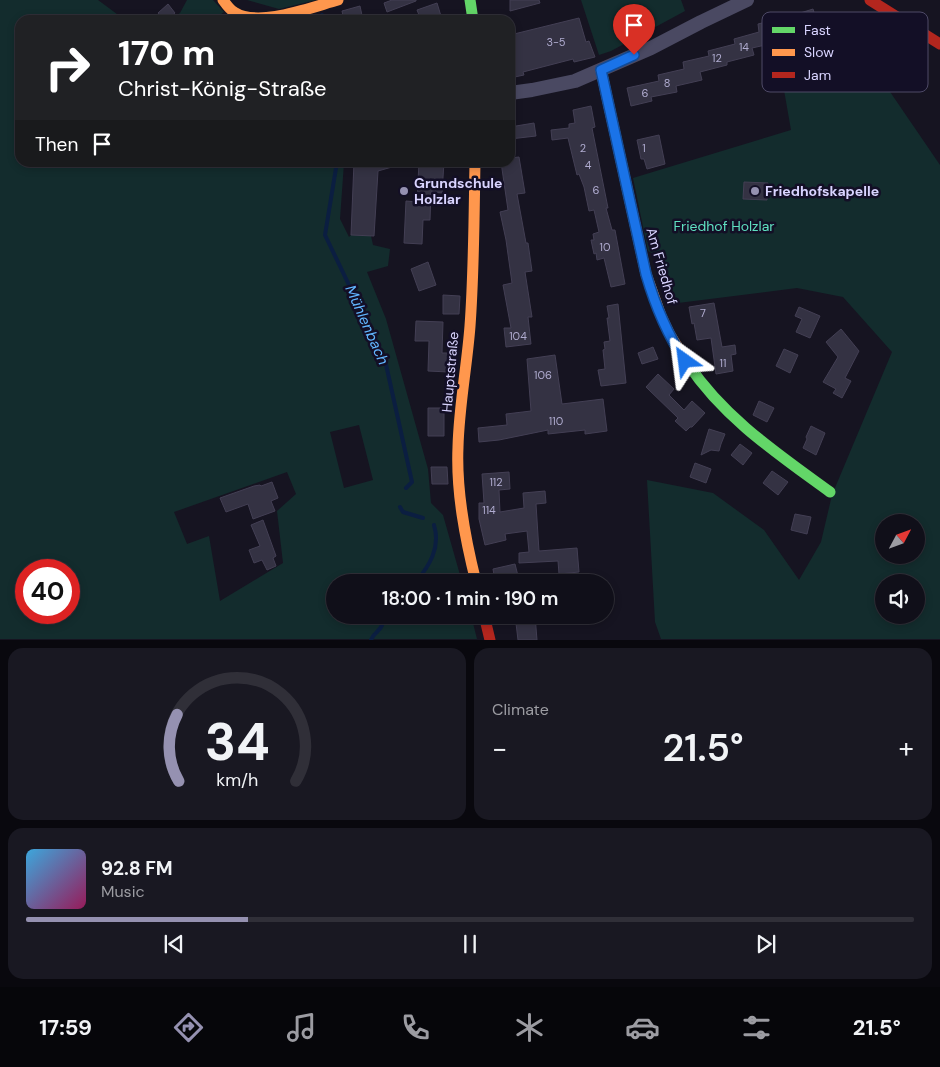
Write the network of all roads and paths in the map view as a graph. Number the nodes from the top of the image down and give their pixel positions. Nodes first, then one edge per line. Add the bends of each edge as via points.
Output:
1 (223, 0) edge
2 (338, 0) edge
3 (470, 0) edge
4 (747, 0) edge
5 (870, 0) edge
6 (889, 12) edge
7 (242, 15) edge
8 (277, 15) edge
9 (472, 15) edge
10 (928, 36) edge
11 (940, 44) edge
12 (601, 70) junction
13 (515, 93) edge
14 (475, 167) edge
15 (830, 492) dead end
16 (474, 574) edge
17 (486, 624) edge
18 (490, 640) edge

1 - 7 street via 234,12
2 - 8 street
3 - 9 street
4 - 12 street
5 - 6 street
10 - 11 street
12 - 13 street via 575,81
12 - 15 street, Am Friedhof via 644,266 665,327 692,370 721,405 771,449
14 - 16 street, Hauptstraße via 468,358 458,447 461,506
17 - 18 street

